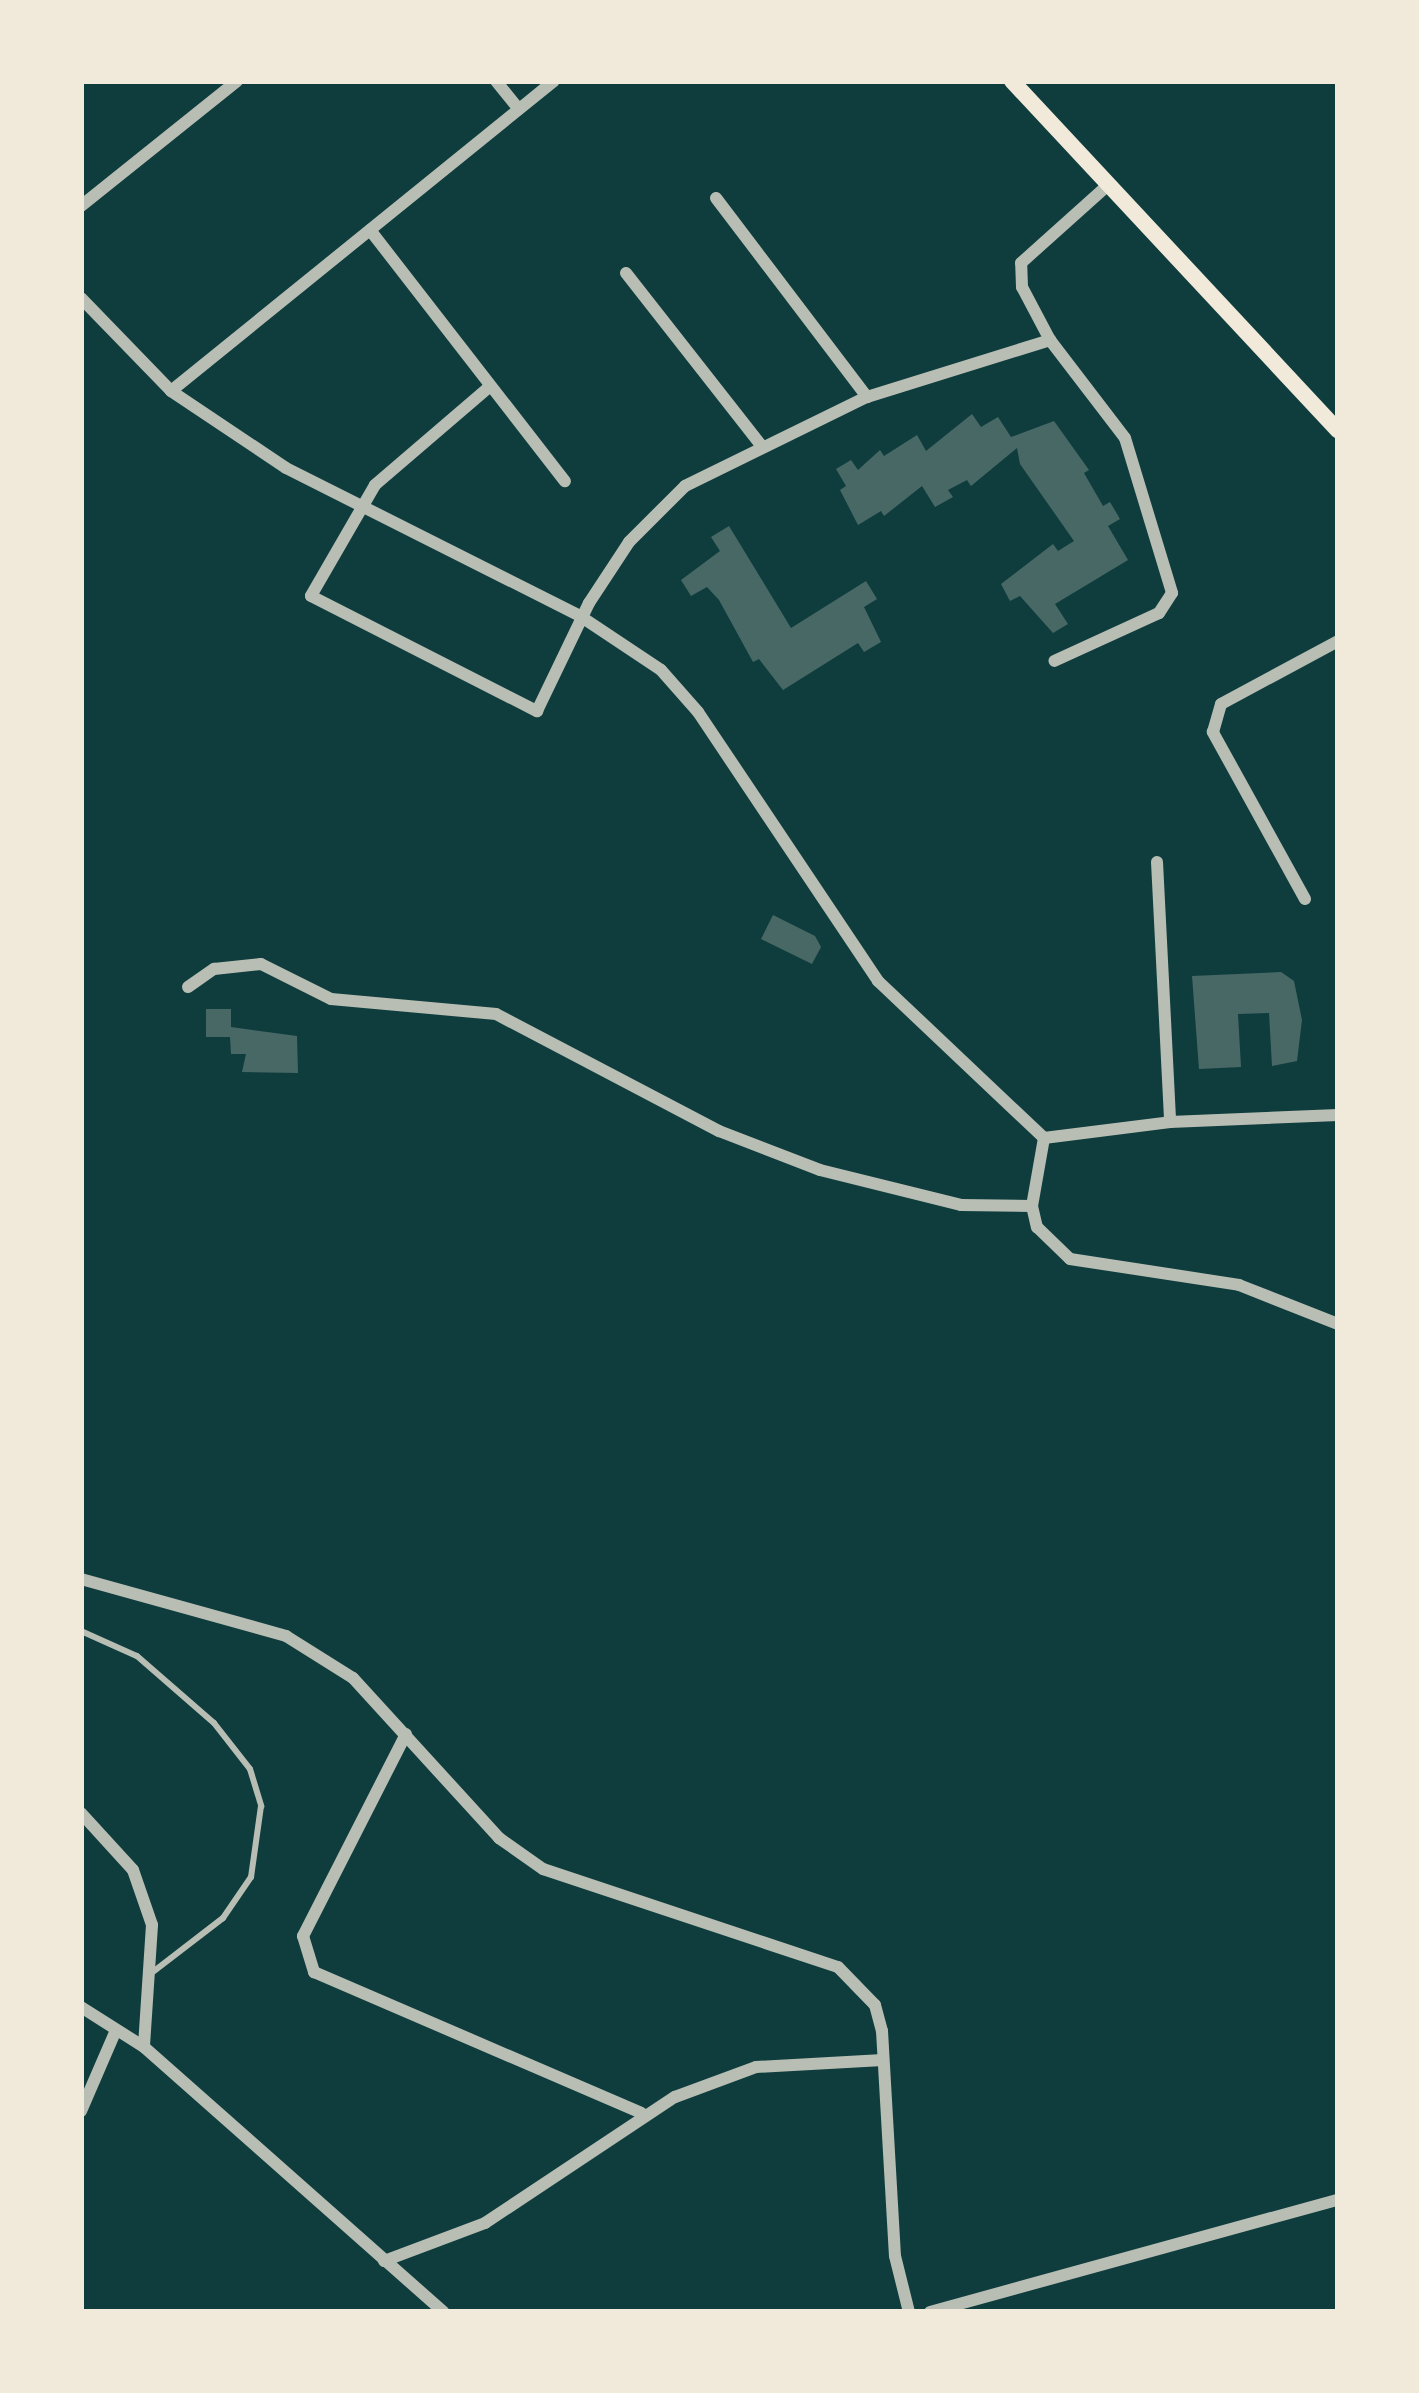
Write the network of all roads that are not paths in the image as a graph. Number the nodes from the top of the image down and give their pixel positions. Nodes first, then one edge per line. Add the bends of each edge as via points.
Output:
1 (237, 81) edge
2 (496, 81) edge
3 (554, 81) edge
4 (1012, 81) edge
5 (519, 110) junction
6 (1109, 184) junction
7 (716, 198) dead end
8 (81, 206) edge
9 (370, 230) junction
10 (626, 273) dead end
11 (81, 298) edge
12 (1050, 340) junction
13 (488, 388) junction
14 (171, 391) junction
15 (867, 397) junction
16 (1338, 431) edge
17 (760, 444) junction
18 (565, 482) dead end
19 (357, 506) junction
20 (580, 616) junction
21 (1338, 641) edge
22 (1054, 661) dead end
23 (1157, 862) dead end
24 (1305, 899) dead end
25 (188, 987) dead end
26 (1338, 1115) edge
27 (1170, 1122) junction
28 (1044, 1138) junction
29 (1032, 1206) junction
30 (1338, 1324) edge
31 (81, 1579) edge
32 (81, 1631) edge
33 (406, 1734) junction
34 (81, 1813) edge
35 (153, 1972) junction
36 (81, 2007) edge
37 (116, 2030) junction
38 (144, 2047) junction
39 (883, 2060) junction
40 (81, 2111) edge
41 (641, 2113) junction
42 (1338, 2200) edge
43 (384, 2261) junction
44 (444, 2312) edge
45 (909, 2312) edge
46 (930, 2312) edge

1 - 8 street
2 - 5 street
3 - 5 street
4 - 6 main road
5 - 9 street
6 - 12 street via 1021,263 1022,287
6 - 16 main road
7 - 15 street
9 - 13 street
9 - 14 street
10 - 17 street
11 - 14 street
12 - 15 street
12 - 22 street via 1125,438 1172,593 1159,614
13 - 18 street
13 - 19 street
14 - 19 street
15 - 17 street
17 - 20 street via 685,486 629,542
19 - 20 street
19 - 20 street via 311,596 537,711
20 - 28 street via 661,670 698,712 878,981
21 - 24 street via 1220,704 1214,732
23 - 27 street
25 - 29 street via 214,969 261,964 331,999 496,1015 719,1131 820,1170 961,1205
26 - 27 street
27 - 28 street
28 - 29 street
29 - 30 street via 1037,1227 1070,1259 1239,1285
31 - 33 street via 286,1636 353,1678
32 - 35 lane via 137,1656 214,1723 250,1768 261,1806 251,1877 224,1918
33 - 39 street via 499,1838 543,1869 838,1967 875,2005
33 - 41 street via 303,1936 314,1972
34 - 35 street via 133,1870 152,1925
35 - 38 street
36 - 37 street
37 - 38 street
37 - 40 street
38 - 43 street
39 - 41 street via 756,2067
39 - 45 street via 896,2256
41 - 43 street via 485,2223
42 - 46 street
43 - 44 street

